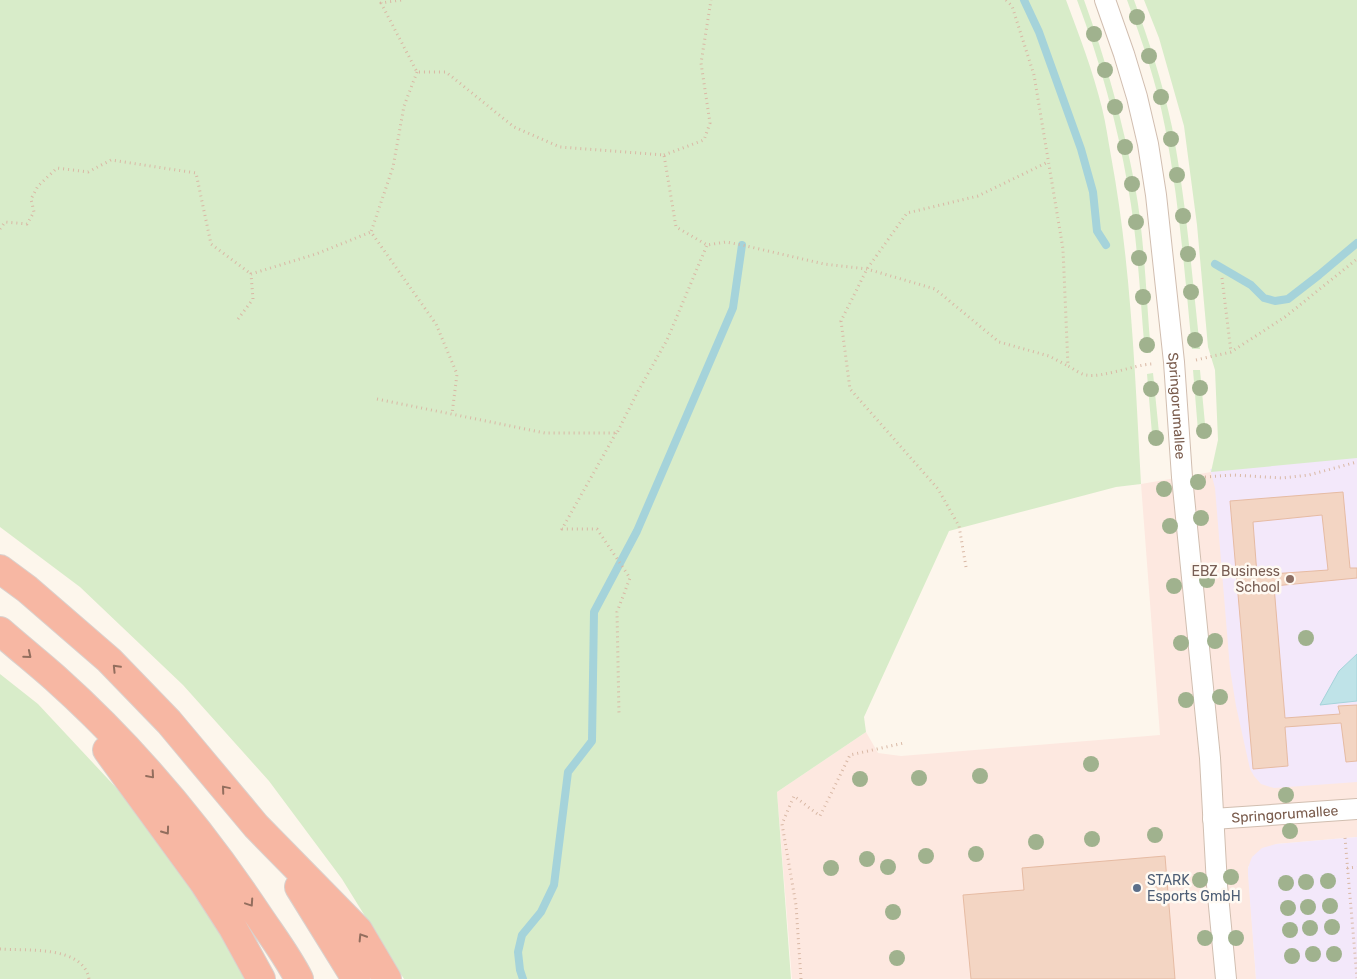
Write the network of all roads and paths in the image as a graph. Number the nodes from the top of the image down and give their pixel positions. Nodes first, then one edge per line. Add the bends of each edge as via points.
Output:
1 (401, 0) edge
2 (711, 0) edge
3 (1006, 0) edge
4 (1105, 0) edge
5 (418, 72) junction
6 (664, 155) junction
7 (1048, 162) junction
8 (0, 229) edge
9 (372, 232) junction
10 (707, 245) junction
11 (1357, 259) edge
12 (867, 269) junction
13 (251, 274) junction
14 (1222, 278) dead end
15 (238, 319) dead end
16 (1231, 352) junction
17 (1174, 362) junction
18 (1068, 366) junction
19 (377, 399) dead end
20 (452, 414) junction
21 (617, 433) junction
22 (1357, 462) edge
23 (1182, 476) junction
24 (966, 567) dead end
25 (0, 569) edge
26 (0, 631) edge
27 (55, 678) junction
28 (619, 715) dead end
29 (904, 743) dead end
30 (1357, 809) edge
31 (1213, 819) junction
32 (256, 826) junction
33 (1345, 838) dead end
34 (1357, 867) edge
35 (1347, 868) junction
36 (0, 950) edge
37 (1357, 978) edge
38 (89, 979) edge
39 (260, 979) edge
40 (299, 979) edge
41 (356, 979) edge
42 (387, 979) edge
43 (800, 979) edge
44 (1226, 979) edge

1 - 5 path via 381,3
2 - 6 path via 701,63 710,123 704,140
3 - 7 path via 1012,6 1034,75
4 - 17 street, Springorumallee via 1124,54 1148,144
5 - 6 path via 446,72 514,127 560,147
5 - 9 path via 404,106 393,167
6 - 10 path via 676,227
7 - 12 path via 978,196 907,213
7 - 18 path via 1063,249
8 - 13 path via 5,222 27,224 34,212 31,199 38,186 58,168 88,172 111,160 196,173 210,244
9 - 13 path
9 - 20 path via 436,324 457,374
10 - 12 path via 726,242 824,264
10 - 21 path via 667,340
11 - 16 path via 1285,317
12 - 18 path via 935,289 999,342 1050,356
12 - 24 path via 842,321 850,389 938,489 959,526
13 - 15 path via 253,299
14 - 16 path
16 - 17 path
17 - 18 path via 1142,364 1086,375
17 - 23 street, Springorumallee
19 - 20 path
20 - 21 path via 545,433
21 - 28 path via 562,529 597,529 630,578 617,612
22 - 23 path via 1309,475 1282,478
23 - 31 street, Springorumallee via 1210,758
32 -> 25 highway via 169,722 109,660
26 -> 27 highway
27 -> 39 highway via 204,883
27 -> 40 highway via 97,718 191,821 231,874
29 - 43 path via 850,755 820,816 794,796 782,824 796,905
30 - 31 street, Springorumallee
31 - 44 street, Springorumallee
32 - 41 highway via 299,887
42 -> 32 highway via 358,930
33 - 35 path
34 - 35 path
35 - 37 path
36 - 38 path via 64,953 79,961

